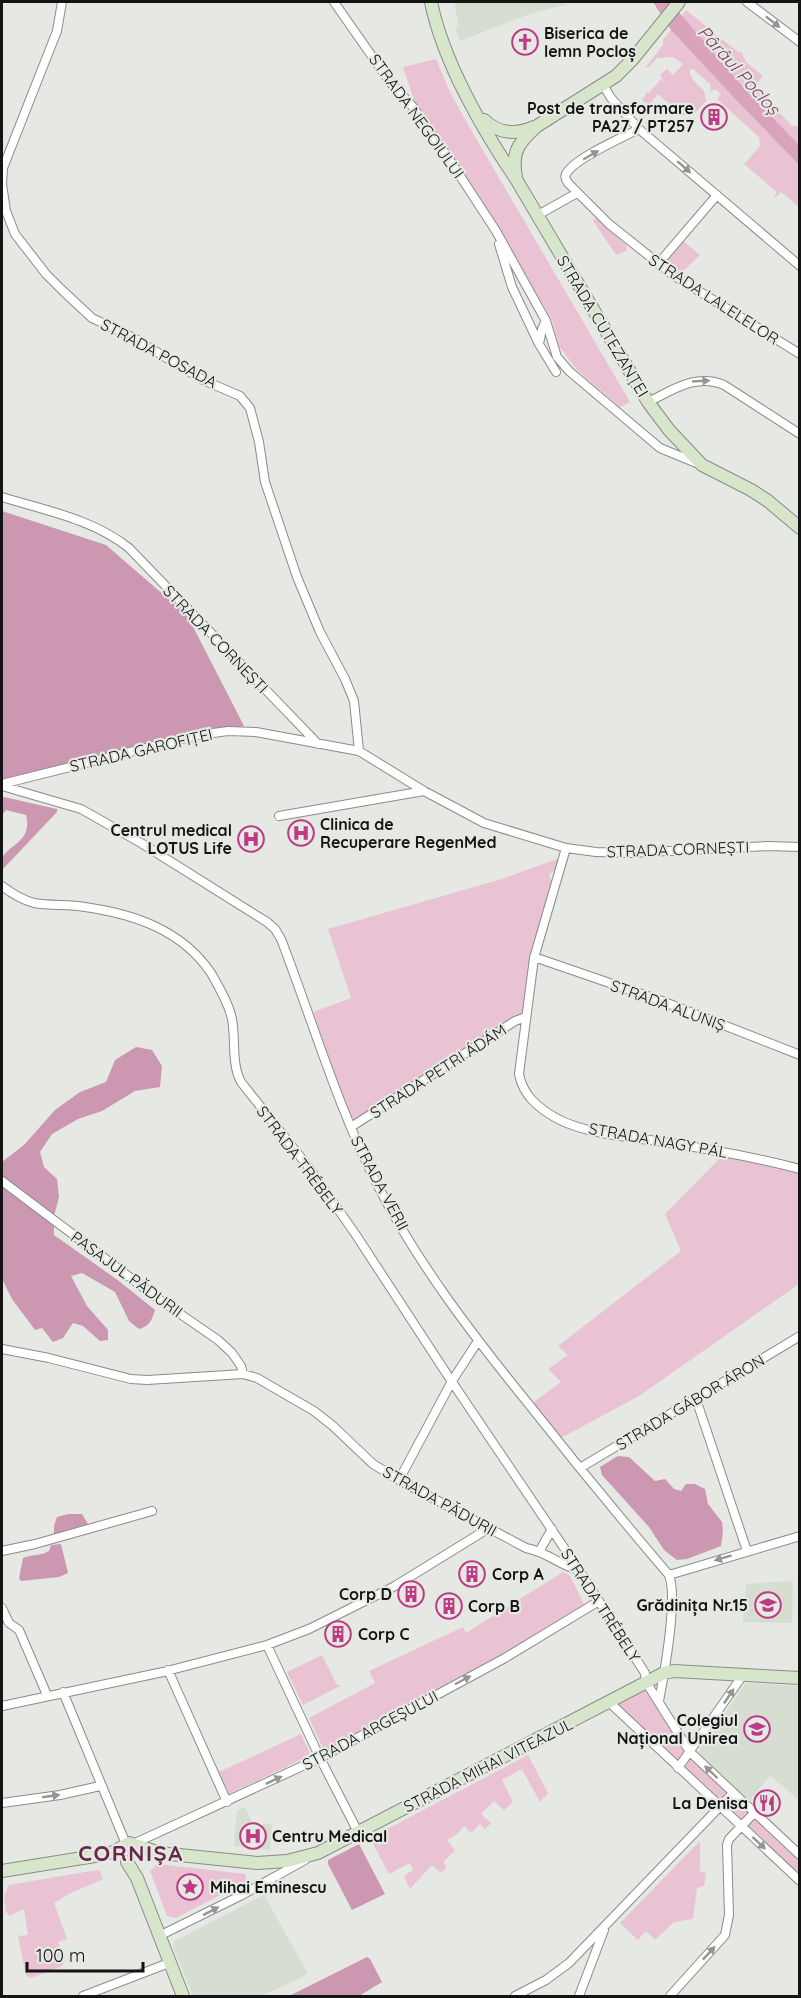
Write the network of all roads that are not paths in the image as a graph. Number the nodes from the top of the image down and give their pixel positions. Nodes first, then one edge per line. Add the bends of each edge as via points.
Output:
1 (62, 2) edge
2 (334, 2) edge
3 (431, 2) edge
4 (678, 2) edge
5 (747, 2) edge
6 (800, 42) edge
7 (603, 85) junction
8 (479, 116) junction
9 (537, 126) junction
10 (639, 129) junction
11 (508, 133) junction
12 (517, 149) junction
13 (497, 150) junction
14 (516, 179) junction
15 (577, 193) junction
16 (717, 195) junction
17 (538, 215) junction
18 (497, 233) junction
19 (658, 264) junction
20 (800, 266) edge
21 (546, 321) junction
22 (539, 344) junction
23 (800, 354) edge
24 (556, 372) dead end
25 (648, 402) junction
26 (800, 434) edge
27 (702, 465) junction
28 (2, 497) edge
29 (800, 528) edge
30 (318, 744) junction
31 (359, 751) junction
32 (2, 785) edge
33 (424, 791) junction
34 (279, 816) dead end
35 (800, 847) edge
36 (566, 848) junction
37 (2, 886) edge
38 (534, 957) junction
39 (526, 1017) junction
40 (800, 1055) edge
41 (351, 1127) junction
42 (800, 1169) edge
43 (2, 1181) edge
44 (800, 1336) edge
45 (478, 1341) junction
46 (2, 1349) edge
47 (243, 1374) junction
48 (452, 1382) junction
49 (696, 1399) junction
50 (580, 1468) junction
51 (399, 1480) junction
52 (152, 1511) dead end
53 (489, 1528) junction
54 (552, 1529) junction
55 (800, 1536) edge
56 (540, 1550) junction
57 (2, 1551) edge
58 (747, 1551) junction
59 (579, 1570) junction
60 (669, 1575) junction
61 (599, 1601) junction
62 (2, 1608) edge
63 (5, 1623) edge
64 (267, 1645) junction
65 (168, 1670) junction
66 (664, 1674) junction
67 (743, 1675) junction
68 (800, 1678) edge
69 (646, 1682) junction
70 (63, 1692) junction
71 (47, 1695) junction
72 (659, 1701) junction
73 (609, 1702) junction
74 (2, 1706) edge
75 (690, 1752) junction
76 (320, 1758) junction
77 (678, 1768) junction
78 (100, 1786) junction
79 (733, 1793) junction
80 (227, 1802) junction
81 (2, 1803) edge
82 (720, 1807) junction
83 (754, 1813) junction
84 (741, 1826) junction
85 (358, 1832) junction
86 (130, 1853) junction
87 (318, 1853) junction
88 (800, 1855) edge
89 (2, 1871) edge
90 (800, 1881) edge
91 (606, 1926) junction
92 (159, 1936) junction
93 (169, 1963) junction
94 (83, 1996) edge
95 (183, 1996) edge
96 (515, 1996) edge
97 (579, 1996) edge
98 (670, 1996) edge

1 - 31 street, STRADA POSADA via 57,31 3,168 6,211 15,234 46,274 92,318 203,380 240,396 250,408 265,482 297,577 354,701
2 - 18 street, STRADA NEGOIULUI via 422,121
3 - 8 street, STRADA CUTEZANȚEI via 445,49
4 - 7 street via 632,60
5 -> 6 street
7 - 9 street
7 - 10 street
8 - 11 street via 492,128
8 - 13 street, STRADA CUTEZANȚEI
8 - 17 street via 494,152 520,195
9 - 11 street
9 - 12 street
15 -> 10 street via 565,178 567,173 586,156
10 -> 16 street
11 - 12 street via 517,138
11 - 13 street via 496,139
12 - 13 street via 505,156
12 - 14 street via 513,164
13 - 14 street, STRADA CUTEZANȚEI
14 - 17 street, STRADA CUTEZANȚEI
15 - 17 street
15 - 19 street, STRADA LALELELOR
16 - 19 street
16 - 20 street
17 - 25 street, STRADA CUTEZANȚEI
18 - 21 street, STRADA NEGOIULUI
18 - 22 street, STRADA NEGOIULUI via 512,286
19 - 23 street, STRADA LALELELOR
21 - 22 street
21 - 27 street, STRADA NEGOIULUI via 557,357 569,371 660,448
22 - 24 street, STRADA NEGOIULUI
25 -> 26 street via 689,382 714,381
25 - 27 street, STRADA CUTEZANȚEI
27 - 29 street, STRADA NEGOIULUI via 751,490
28 - 30 street, STRADA CORNEȘTI via 113,535
30 - 31 street, STRADA CORNEȘTI
30 - 32 street, STRADA GAROFIȚEI via 256,732 228,731 198,735
31 - 33 street, STRADA CORNEȘTI
32 - 41 street, STRADA VERII via 81,809 272,925 281,939
33 - 34 street
33 - 36 street, STRADA CORNEȘTI via 484,823
35 - 36 street, STRADA CORNEȘTI via 630,853
36 - 38 street, STRADA NAGY PÁL
37 - 48 street, STRADA TRÉBELY via 33,903 85,907 143,920 170,933 194,953 210,972 232,1018 236,1069 242,1082 388,1282
38 - 39 street, STRADA NAGY PÁL
38 - 40 street, STRADA ALUNIȘ
39 - 41 street, STRADA PETRI ÁDÁM
39 - 42 street, STRADA NAGY PÁL via 520,1056 521,1086 528,1098 557,1119 609,1134 732,1153
41 - 45 street, STRADA VERII via 385,1198 424,1264
43 - 47 street, PASAJUL PĂDURII via 218,1340 232,1353
44 - 49 street, STRADA GÁBOR ÁRON
45 - 48 street
45 - 50 street, STRADA VERII
46 - 47 street, STRADA PĂDURII via 139,1379
47 - 51 street, STRADA PĂDURII via 314,1411 373,1464
48 - 51 street
48 - 54 street, STRADA TRÉBELY
49 - 50 street, STRADA GÁBOR ÁRON
49 - 58 street
50 - 60 street, STRADA VERII
51 - 53 street, STRADA PĂDURII
52 - 57 street
53 - 56 street, STRADA PĂDURII via 526,1548
53 - 64 street via 395,1586 309,1629
54 - 56 street, STRADA TRÉBELY
54 - 59 street, STRADA TRÉBELY
55 - 58 street
56 - 59 street, STRADA PĂDURII
58 -> 60 street
59 - 61 street, STRADA TRÉBELY
60 - 66 street via 672,1592
61 - 69 street, STRADA TRÉBELY via 645,1673
76 -> 61 street, STRADA ARGEȘULUI via 505,1658
62 - 63 street
63 - 71 street via 19,1630
64 - 65 street
64 - 76 street
65 - 70 street
65 - 80 street
66 - 67 street, STRADA MIHAI VITEAZUL via 674,1671
66 - 69 street, STRADA MIHAI VITEAZUL
66 - 72 street
67 - 68 street, STRADA MIHAI VITEAZUL
75 -> 67 street
69 - 72 street, STRADA TRÉBELY
69 - 73 street, STRADA MIHAI VITEAZUL
70 - 71 street
70 - 78 street
71 - 74 street
72 - 75 street, STRADA TRÉBELY
73 - 77 street
73 - 85 street, STRADA MIHAI VITEAZUL
75 - 77 street
79 -> 75 street, STRADA TRÉBELY
80 -> 76 street, STRADA ARGEȘULUI
76 - 85 street
77 - 82 street
81 -> 78 street
78 - 86 street
79 - 82 street
79 - 83 street, STRADA TRÉBELY
80 - 86 street, STRADA ARGEȘULUI
82 - 84 street
82 - 91 street
83 - 84 street
83 - 88 street, STRADA TRÉBELY
84 -> 90 street
98 -> 84 street via 725,1935 729,1915 727,1845
85 - 87 street, STRADA MIHAI VITEAZUL
86 - 87 street via 257,1863
86 - 89 street via 113,1852
86 - 92 street
92 -> 87 street, STRADA MIHAI VITEAZUL
91 - 96 street via 569,1963
91 - 97 street
92 - 93 street
93 - 94 street
93 - 95 street

